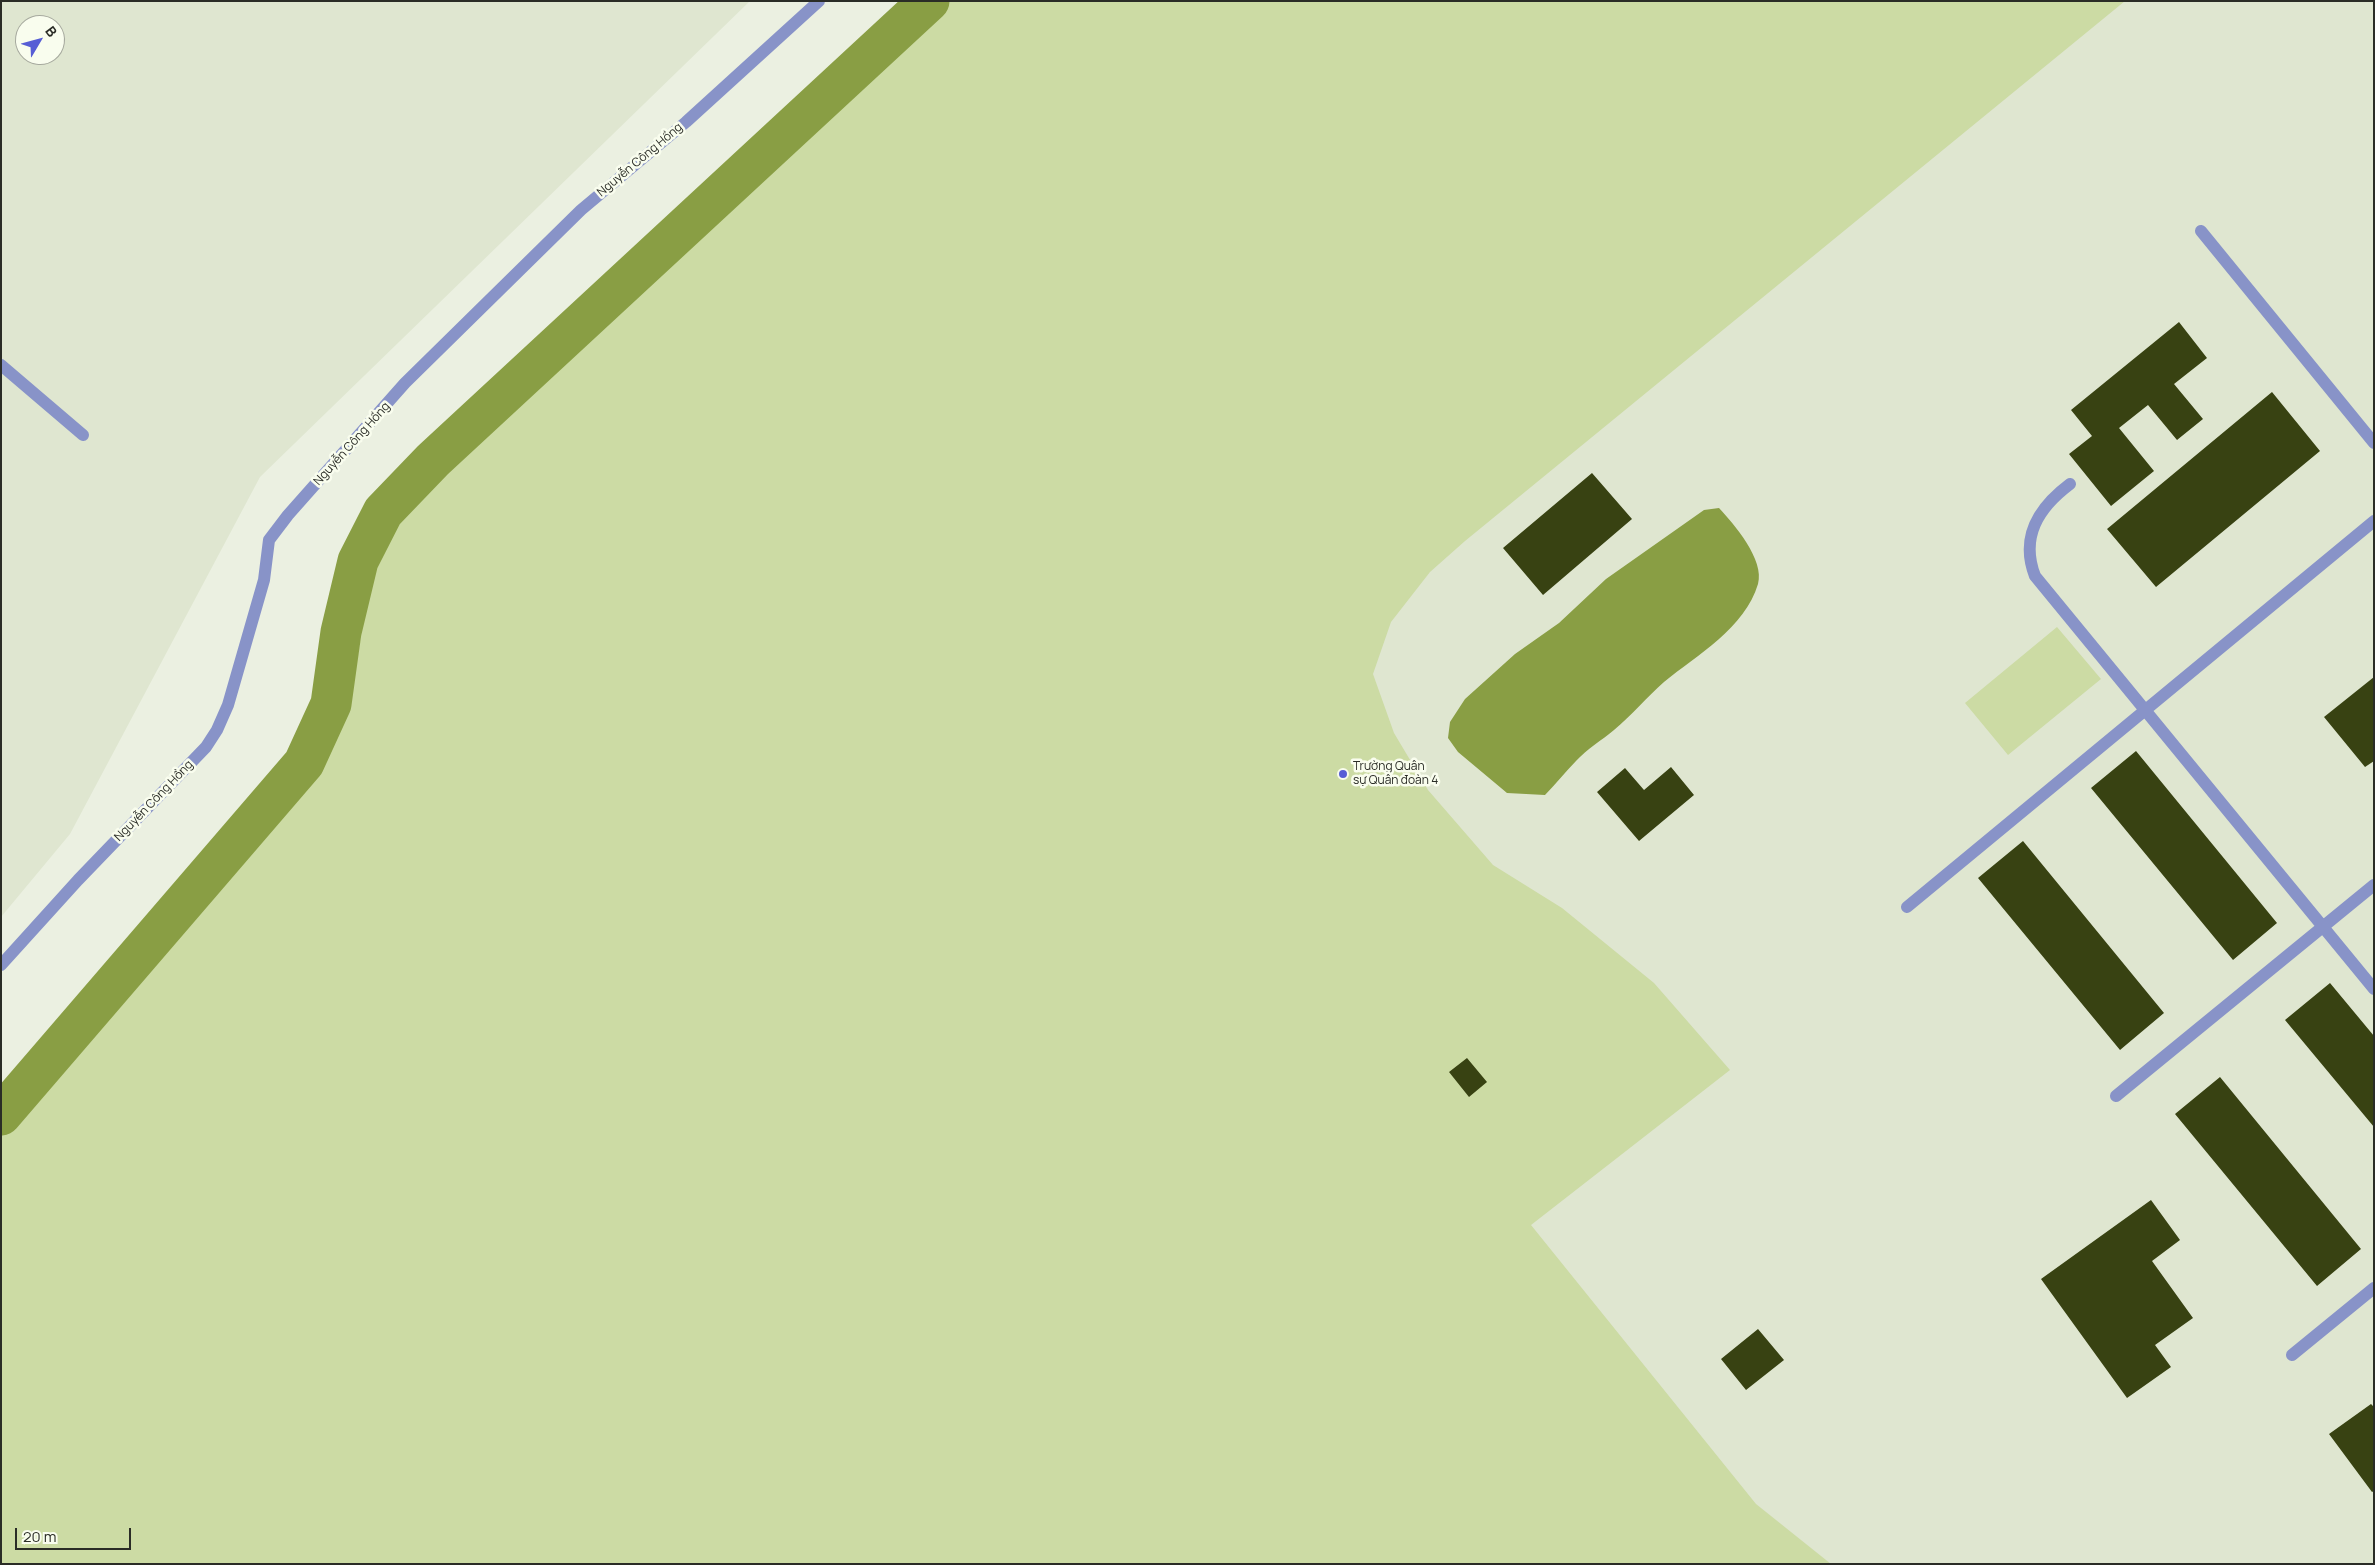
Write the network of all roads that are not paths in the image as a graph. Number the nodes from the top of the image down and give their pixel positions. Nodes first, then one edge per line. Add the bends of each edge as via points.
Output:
1 (819, 1) edge
2 (2201, 231) dead end
3 (1, 364) edge
4 (82, 435) dead end
5 (2374, 443) edge
6 (2070, 484) dead end
7 (2374, 521) edge
8 (2144, 711) junction
9 (2374, 885) edge
10 (1908, 907) dead end
11 (2322, 927) junction
12 (1, 965) edge
13 (2374, 989) edge
14 (2116, 1096) dead end
15 (2374, 1288) edge
16 (2292, 1355) dead end

1 - 12 street, Nguyễn Công Hồng via 686,122 581,210 405,384 288,515 269,540 264,580 228,705 217,730 206,747
2 - 5 street
3 - 4 street
6 - 8 street via 2042,510 2033,528 2028,560 2048,596
7 - 8 street
8 - 10 street
8 - 11 street
9 - 11 street
11 - 13 street
11 - 14 street
15 - 16 street

